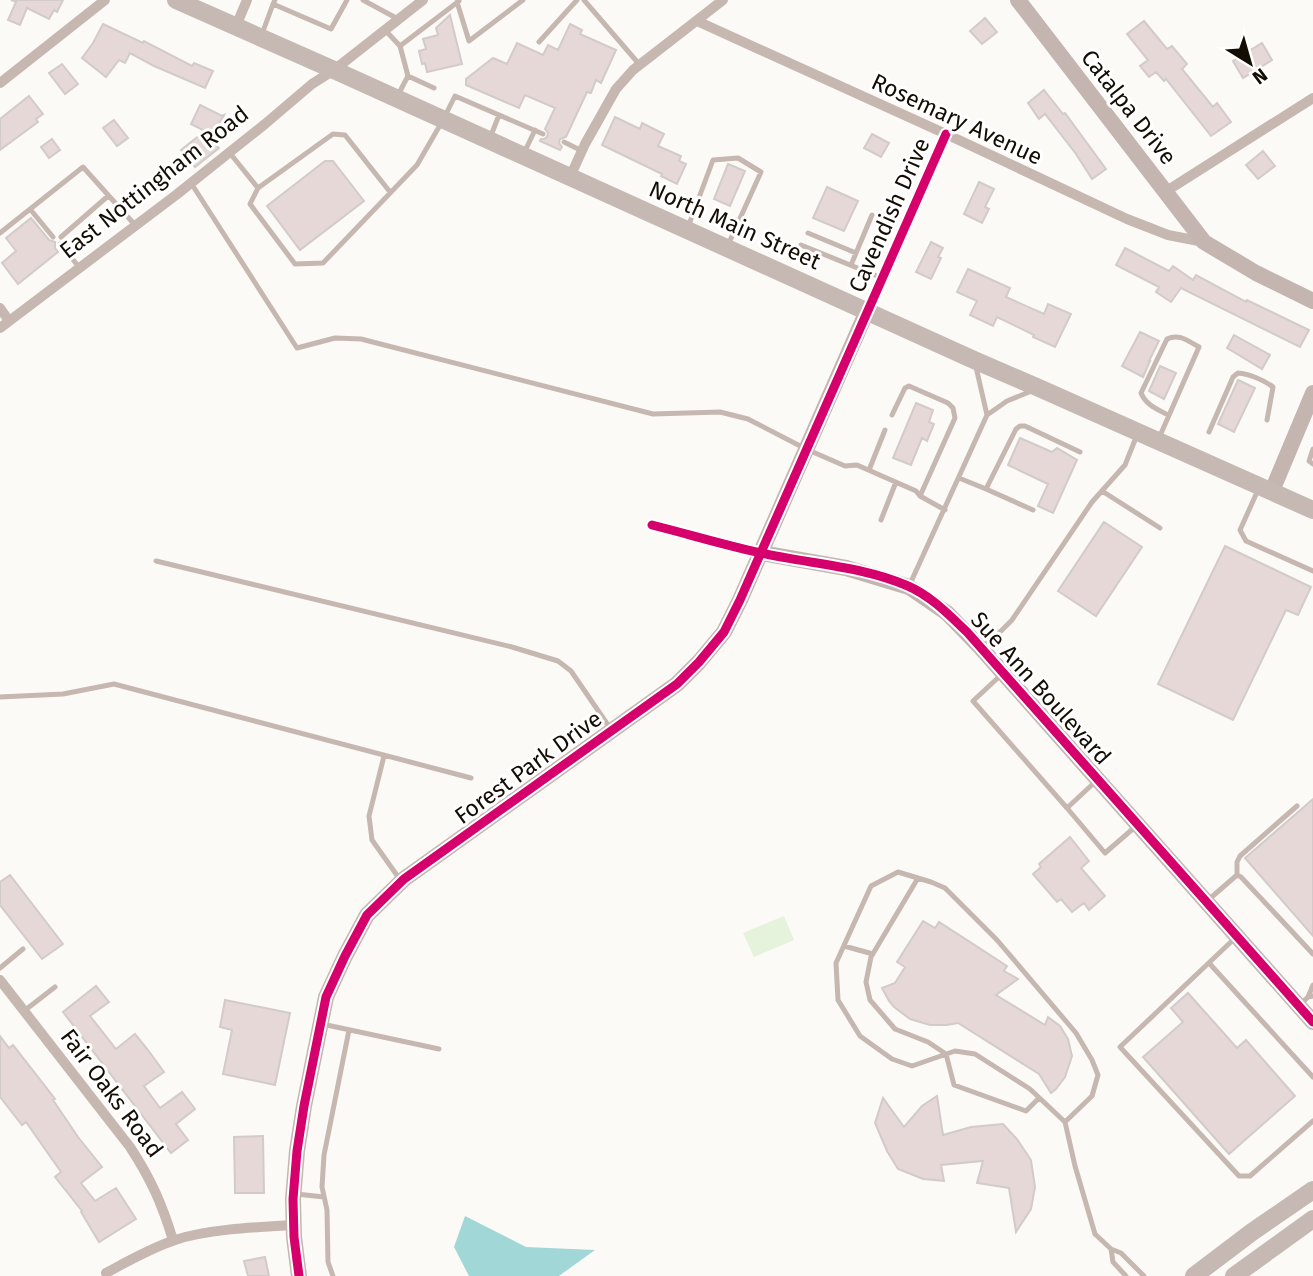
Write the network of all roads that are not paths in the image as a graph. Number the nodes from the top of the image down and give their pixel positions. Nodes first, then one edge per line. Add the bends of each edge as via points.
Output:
1 (105, 0) edge
2 (176, 0) edge
3 (247, 0) edge
4 (347, 0) edge
5 (363, 0) edge
6 (423, 0) edge
7 (523, 0) edge
8 (577, 0) edge
9 (584, 0) edge
10 (723, 0) edge
11 (458, 1) edge
12 (1020, 1) edge
13 (274, 2) edge
14 (398, 19) junction
15 (697, 21) junction
16 (236, 26) junction
17 (385, 30) junction
18 (261, 37) junction
19 (539, 42) dead end
20 (400, 46) junction
21 (639, 64) junction
22 (334, 70) junction
23 (408, 76) junction
24 (0, 83) edge
25 (434, 88) dead end
26 (396, 99) junction
27 (1313, 99) edge
28 (499, 115) junction
29 (443, 120) junction
30 (535, 130) junction
31 (543, 134) dead end
32 (946, 134) junction
33 (488, 140) junction
34 (564, 142) dead end
35 (582, 150) junction
36 (229, 152) junction
37 (523, 156) junction
38 (570, 177) junction
39 (191, 183) junction
40 (258, 188) junction
41 (390, 192) junction
42 (1165, 192) junction
43 (108, 196) junction
44 (30, 209) junction
45 (872, 215) dead end
46 (135, 225) junction
47 (687, 230) junction
48 (0, 233) edge
49 (808, 233) dead end
50 (53, 237) dead end
51 (1204, 242) junction
52 (801, 245) dead end
53 (727, 247) junction
54 (856, 253) junction
55 (851, 265) junction
56 (79, 267) junction
57 (882, 278) junction
58 (1313, 301) edge
59 (0, 308) edge
60 (867, 311) junction
61 (4, 324) edge
62 (974, 360) junction
63 (1039, 388) junction
64 (1312, 399) edge
65 (892, 415) dead end
66 (987, 415) junction
67 (1168, 415) junction
68 (1267, 420) dead end
69 (885, 430) dead end
70 (1138, 432) junction
71 (1209, 432) dead end
72 (1158, 440) junction
73 (807, 449) junction
74 (1313, 449) edge
75 (1080, 452) dead end
76 (1313, 464) edge
77 (869, 470) junction
78 (959, 478) junction
79 (896, 482) junction
80 (1266, 488) junction
81 (986, 489) junction
82 (1102, 491) junction
83 (920, 496) junction
84 (945, 510) junction
85 (1033, 510) dead end
86 (1313, 510) edge
87 (881, 520) dead end
88 (652, 525) dead end
89 (1160, 528) dead end
90 (761, 553) junction
91 (156, 561) dead end
92 (1313, 571) edge
93 (909, 587) junction
94 (980, 647) junction
95 (1003, 673) junction
96 (0, 697) edge
97 (612, 731) junction
98 (384, 755) junction
99 (471, 778) dead end
100 (1097, 779) junction
101 (1297, 806) dead end
102 (1067, 808) junction
103 (1138, 825) junction
104 (1237, 875) junction
105 (918, 878) junction
106 (401, 882) junction
107 (1206, 901) junction
108 (1237, 936) junction
109 (844, 946) junction
110 (23, 949) dead end
111 (873, 954) junction
112 (1313, 954) edge
113 (1209, 963) junction
114 (0, 968) edge
115 (0, 980) edge
116 (1313, 985) edge
117 (55, 987) dead end
118 (1307, 1000) edge
119 (24, 1011) junction
120 (1313, 1022) edge
121 (320, 1024) junction
122 (349, 1030) junction
123 (439, 1049) dead end
124 (946, 1054) junction
125 (1313, 1077) edge
126 (1039, 1098) junction
127 (1313, 1121) edge
128 (1065, 1122) junction
129 (1313, 1189) edge
130 (293, 1194) junction
131 (324, 1197) junction
132 (1313, 1219) edge
133 (293, 1225) junction
134 (173, 1240) junction
135 (1111, 1249) junction
136 (106, 1273) dead end
137 (299, 1276) edge
138 (332, 1276) edge
139 (1126, 1276) edge
140 (1144, 1276) edge
141 (1194, 1276) edge
142 (1234, 1276) edge

1 - 24 street
2 - 16 main road, North Main Street
3 - 16 street
4 - 13 lane via 331,29
5 - 14 lane
6 - 14 street, East Nottingham Road
7 - 11 lane via 469,41
8 - 19 lane
9 - 21 lane
10 - 15 street
11 - 20 lane
12 - 42 street, Catalpa Drive
13 - 18 lane
14 - 17 street, East Nottingham Road
15 - 21 street
15 - 32 street, Rosemary Avenue
16 - 18 main road, North Main Street
17 - 20 lane
17 - 22 street, East Nottingham Road
18 - 22 main road, North Main Street
20 - 23 lane
21 - 35 street via 610,98
22 - 26 main road, North Main Street
22 - 36 street, East Nottingham Road
23 - 25 lane
23 - 26 lane
26 - 29 main road, North Main Street
27 - 42 street
28 - 29 lane via 455,96
28 - 30 lane
28 - 33 lane
29 - 33 main road, North Main Street
29 - 41 lane via 417,164
30 - 31 lane
30 - 37 lane
32 - 51 street, Rosemary Avenue via 1127,219 1168,235
32 - 57 street, Cavendish Drive
33 - 37 main road, North Main Street
34 - 35 lane
35 - 38 street
36 - 39 street, East Nottingham Road
36 - 40 lane
37 - 38 main road, North Main Street
38 - 47 main road, North Main Street
39 - 46 street, East Nottingham Road
39 - 73 lane via 297,348 335,338 361,339 653,414 720,412 748,419
40 - 41 lane via 333,134 345,135
40 - 41 lane via 250,204 296,264 323,263
42 - 51 street, Catalpa Drive
43 - 44 lane via 83,167
43 - 46 lane
43 - 56 lane via 60,241
44 - 48 lane
44 - 50 lane
45 - 54 lane
46 - 56 street, East Nottingham Road
47 - 53 main road, North Main Street
47 - 53 lane via 713,160 738,158 761,172
49 - 54 lane
51 - 58 street, Rosemary Avenue
52 - 55 lane
53 - 60 main road, North Main Street
54 - 55 lane
55 - 57 lane
56 - 61 street, East Nottingham Road
57 - 60 street, Cavendish Drive
59 - 61 street
60 - 62 main road, North Main Street
60 - 73 street, Forest Park Drive
62 - 63 main road, North Main Street
62 - 66 lane
63 - 66 lane
63 - 70 main road, North Main Street
64 - 80 street
65 - 83 lane via 909,386 953,408 954,418
66 - 78 lane
67 - 67 lane via 1199,347 1173,336 1141,393 1144,400
67 - 72 lane
68 - 71 lane via 1273,387 1238,373
69 - 77 lane
70 - 72 main road, North Main Street
70 - 82 lane via 1125,465
72 - 80 main road, North Main Street
73 - 77 lane via 845,466
73 - 90 street, Forest Park Drive
74 - 76 lane via 1309,461
75 - 81 lane via 1020,426
77 - 79 lane
78 - 81 lane
78 - 84 lane
79 - 83 lane
79 - 87 lane
80 - 86 main road, North Main Street
80 - 92 lane via 1240,530 1246,541
81 - 85 lane
82 - 89 lane
82 - 94 lane via 1012,620
83 - 84 lane
84 - 93 lane
88 - 90 street, Sue Ann Boulevard
90 - 93 street, Sue Ann Boulevard via 846,568
90 - 97 street, Forest Park Drive via 723,632 699,662 677,684
91 - 97 lane via 558,661 571,671
93 - 94 street, Sue Ann Boulevard via 947,613
94 - 95 street, Sue Ann Boulevard
95 - 100 street, Sue Ann Boulevard
95 - 102 lane via 973,702
96 - 98 lane via 63,694 114,684
97 - 106 street, Forest Park Drive
98 - 99 lane
98 - 106 lane via 369,816 372,840
100 - 102 lane
100 - 103 street, Sue Ann Boulevard
101 - 104 lane via 1240,856
102 - 103 lane via 1105,853
103 - 107 street, Sue Ann Boulevard
104 - 107 lane
104 - 112 lane
105 - 109 lane via 898,872 872,886
105 - 111 lane
105 - 128 lane via 945,888 997,940 1076,1033 1098,1075 1092,1096
106 - 121 street, Forest Park Drive via 367,915 326,997
107 - 108 street, Sue Ann Boulevard
108 - 113 lane
108 - 118 street, Sue Ann Boulevard
109 - 111 lane
109 - 124 lane via 836,963 838,1000 860,1036 892,1059 912,1066
110 - 114 lane
111 - 124 lane via 866,982 870,1000 895,1029
113 - 125 lane
113 - 127 lane via 1120,1047 1238,1176 1250,1176
115 - 119 street, Fair Oaks Road
116 - 118 lane
117 - 119 lane
118 - 120 street, Sue Ann Boulevard
119 - 134 street, Fair Oaks Road via 130,1147 160,1199
121 - 122 lane
121 - 130 street, Forest Park Drive
122 - 123 lane
122 - 131 lane via 324,1155
124 - 126 lane via 975,1054
124 - 126 lane via 954,1085 1026,1111
126 - 128 lane
128 - 135 lane via 1095,1234
129 - 141 main road
130 - 131 lane
130 - 133 street, Forest Park Drive
131 - 138 lane
132 - 142 main road
133 - 134 street
133 - 137 street, Forest Park Drive
134 - 136 street
135 - 139 lane via 1113,1262
135 - 140 lane

